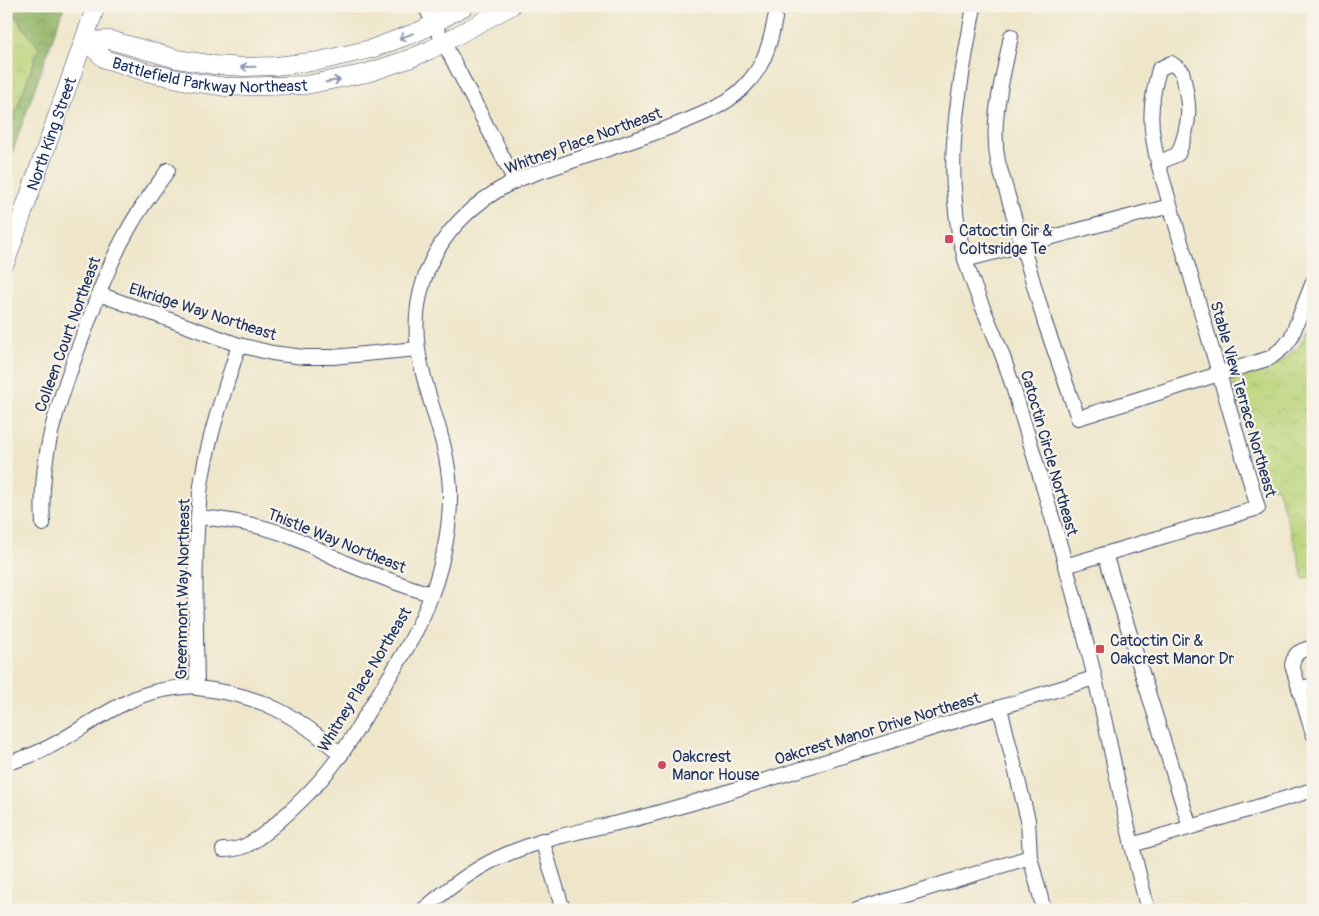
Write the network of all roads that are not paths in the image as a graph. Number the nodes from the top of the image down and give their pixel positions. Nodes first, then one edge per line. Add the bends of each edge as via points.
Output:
1 (96, 6) edge
2 (425, 6) edge
3 (466, 6) edge
4 (511, 6) edge
5 (974, 6) edge
6 (775, 18) dead end
7 (434, 23) junction
8 (1011, 36) dead end
9 (85, 41) junction
10 (444, 43) junction
11 (1158, 163) junction
12 (168, 170) dead end
13 (515, 181) junction
14 (1170, 206) junction
15 (1022, 246) junction
16 (965, 260) junction
17 (6, 261) edge
18 (1313, 282) edge
19 (99, 294) junction
20 (240, 345) junction
21 (417, 349) junction
22 (1219, 375) junction
23 (199, 518) junction
24 (43, 524) dead end
25 (1105, 554) junction
26 (1065, 566) junction
27 (431, 594) junction
28 (1313, 648) edge
29 (1094, 678) junction
30 (1313, 685) edge
31 (197, 688) junction
32 (1299, 689) junction
33 (1000, 708) junction
34 (1313, 734) edge
35 (340, 755) junction
36 (6, 763) edge
37 (1313, 790) edge
38 (1190, 827) junction
39 (542, 840) junction
40 (1132, 845) junction
41 (223, 850) dead end
42 (1030, 857) junction
43 (423, 910) edge
44 (563, 910) edge
45 (857, 910) edge
46 (1044, 910) edge
47 (1148, 910) edge

1 - 9 main road, North King Street
2 - 7 street
3 - 7 main road, Battlefield Parkway Northeast
4 - 10 main road, Battlefield Parkway Northeast
5 - 16 street, Catoctin Circle Northeast via 953,154 955,204
6 - 13 street, Whitney Place Northeast via 772,38 755,74 722,104 668,128
7 -> 9 main road, Battlefield Parkway Northeast via 371,49 319,61 275,66 215,65 177,59 110,40
7 - 10 street
8 - 15 street via 996,113 995,143
9 -> 10 main road, Battlefield Parkway Northeast via 104,59 156,74 226,87 278,87 336,80 390,66
9 - 17 main road, North King Street
10 - 13 street
11 - 11 street, Stable View Terrace Northeast via 1150,116 1159,68 1171,63 1182,71 1189,100 1188,126 1178,154
11 - 14 street, Stable View Terrace Northeast
12 - 19 street, Colleen Court Northeast via 128,230
13 - 21 street, Whitney Place Northeast via 471,210 433,257 418,300
14 - 15 street
14 - 22 street, Stable View Terrace Northeast
15 - 16 street
15 - 22 street via 1078,418
16 - 26 street, Catoctin Circle Northeast via 1003,357
18 - 22 street via 1295,330 1285,346 1270,358
19 - 20 street, Elkridge Way Northeast
19 - 24 street, Colleen Court Northeast via 52,426 42,482
20 - 21 street, Elkridge Way Northeast via 272,354 304,357 358,356
20 - 23 street, Greenmont Way Northeast via 209,445
21 - 27 street, Whitney Place Northeast via 445,453 450,491 442,563
22 - 25 street, Stable View Terrace Northeast via 1258,508
23 - 27 street, Thistle Way Northeast via 247,524 284,535 356,567
23 - 31 street, Greenmont Way Northeast
25 - 26 street, Stable View Terrace Northeast
25 - 38 street
26 - 29 street, Catoctin Circle Northeast
27 - 35 street, Whitney Place Northeast via 413,637
28 - 32 street via 1300,651 1294,657 1292,665
29 - 33 street, Oakcrest Manor Drive Northeast
29 - 40 street, Catoctin Circle Northeast
30 - 32 street
31 - 35 street via 233,693 268,704 300,722
31 - 36 street via 174,687 139,696 45,751
32 - 34 street
33 - 39 street, Oakcrest Manor Drive Northeast via 692,803
33 - 42 street via 1028,820
35 - 41 street, Whitney Place Northeast via 289,812 262,836 247,846
37 - 38 street
38 - 40 street
39 - 43 street, Oakcrest Manor Drive Northeast via 472,872
39 - 44 street
40 - 47 street, Catoctin Circle Northeast
42 - 45 street
42 - 46 street

